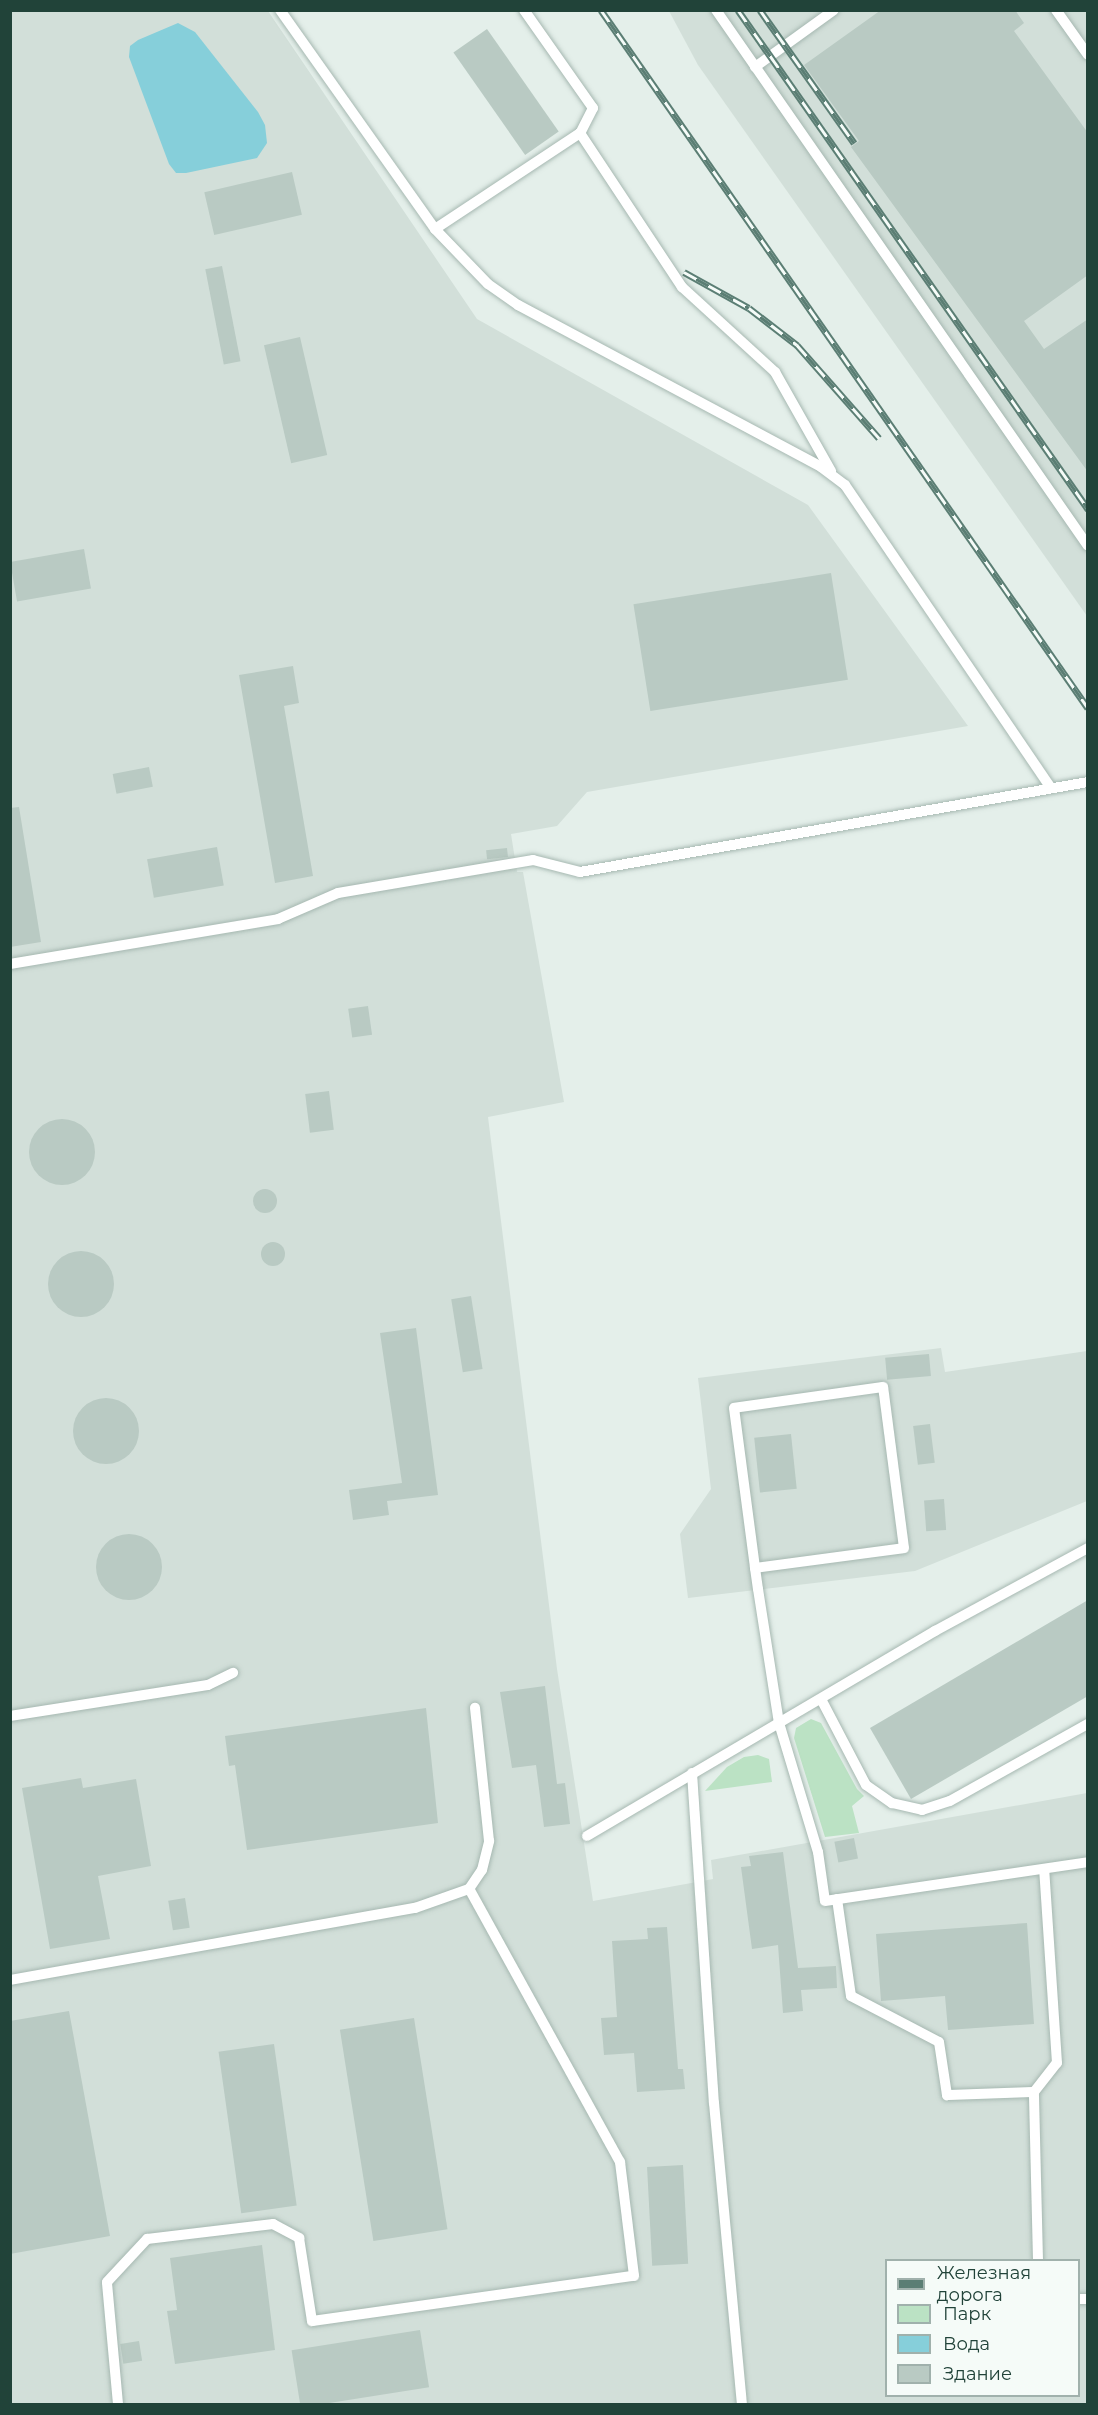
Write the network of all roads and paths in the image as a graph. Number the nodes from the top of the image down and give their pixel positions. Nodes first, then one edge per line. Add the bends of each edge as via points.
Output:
1 (280, 10) edge
2 (524, 10) edge
3 (716, 10) edge
4 (834, 10) edge
5 (1056, 10) edge
6 (1088, 55) edge
7 (755, 67) junction
8 (580, 133) junction
9 (435, 229) junction
10 (833, 474) junction
11 (1088, 546) edge
12 (1088, 782) edge
13 (1051, 788) junction
14 (10, 964) edge
15 (1088, 1548) edge
16 (755, 1568) junction
17 (233, 1673) dead end
18 (820, 1699) junction
19 (475, 1708) dead end
20 (10, 1716) edge
21 (779, 1724) junction
22 (1088, 1724) edge
23 (692, 1773) junction
24 (587, 1836) dead end
25 (1088, 1862) edge
26 (1044, 1869) junction
27 (469, 1889) junction
28 (837, 1899) junction
29 (10, 1980) edge
30 (1034, 2092) junction
31 (1038, 2259) edge
32 (118, 2404) edge
33 (742, 2404) edge

1 - 9 lane
2 - 8 lane via 593,108
3 - 7 lane
4 - 7 lane
5 - 6 lane
7 - 11 lane
8 - 9 lane
8 - 10 lane via 682,287 775,372
9 - 10 lane via 488,284 518,305
10 - 13 lane via 855,498
12 - 13 lane
13 - 14 lane via 580,872 533,860 338,893 278,919
15 - 18 lane
16 - 16 lane via 734,1408 883,1388 904,1548
16 - 21 lane
17 - 20 lane via 208,1685
18 - 21 lane
18 - 22 lane via 866,1785 892,1803 922,1810 950,1801
19 - 27 lane via 489,1841 482,1870
21 - 23 lane
21 - 28 lane via 818,1852 825,1901
23 - 24 lane
23 - 33 lane via 714,2103
25 - 26 lane
26 - 28 lane
26 - 30 lane via 1057,2063
27 - 29 lane via 415,1908
27 - 32 lane via 620,2162 634,2276 312,2320 299,2238 273,2224 147,2239 107,2282
28 - 30 lane via 851,1996 939,2042 947,2095
30 - 31 lane

